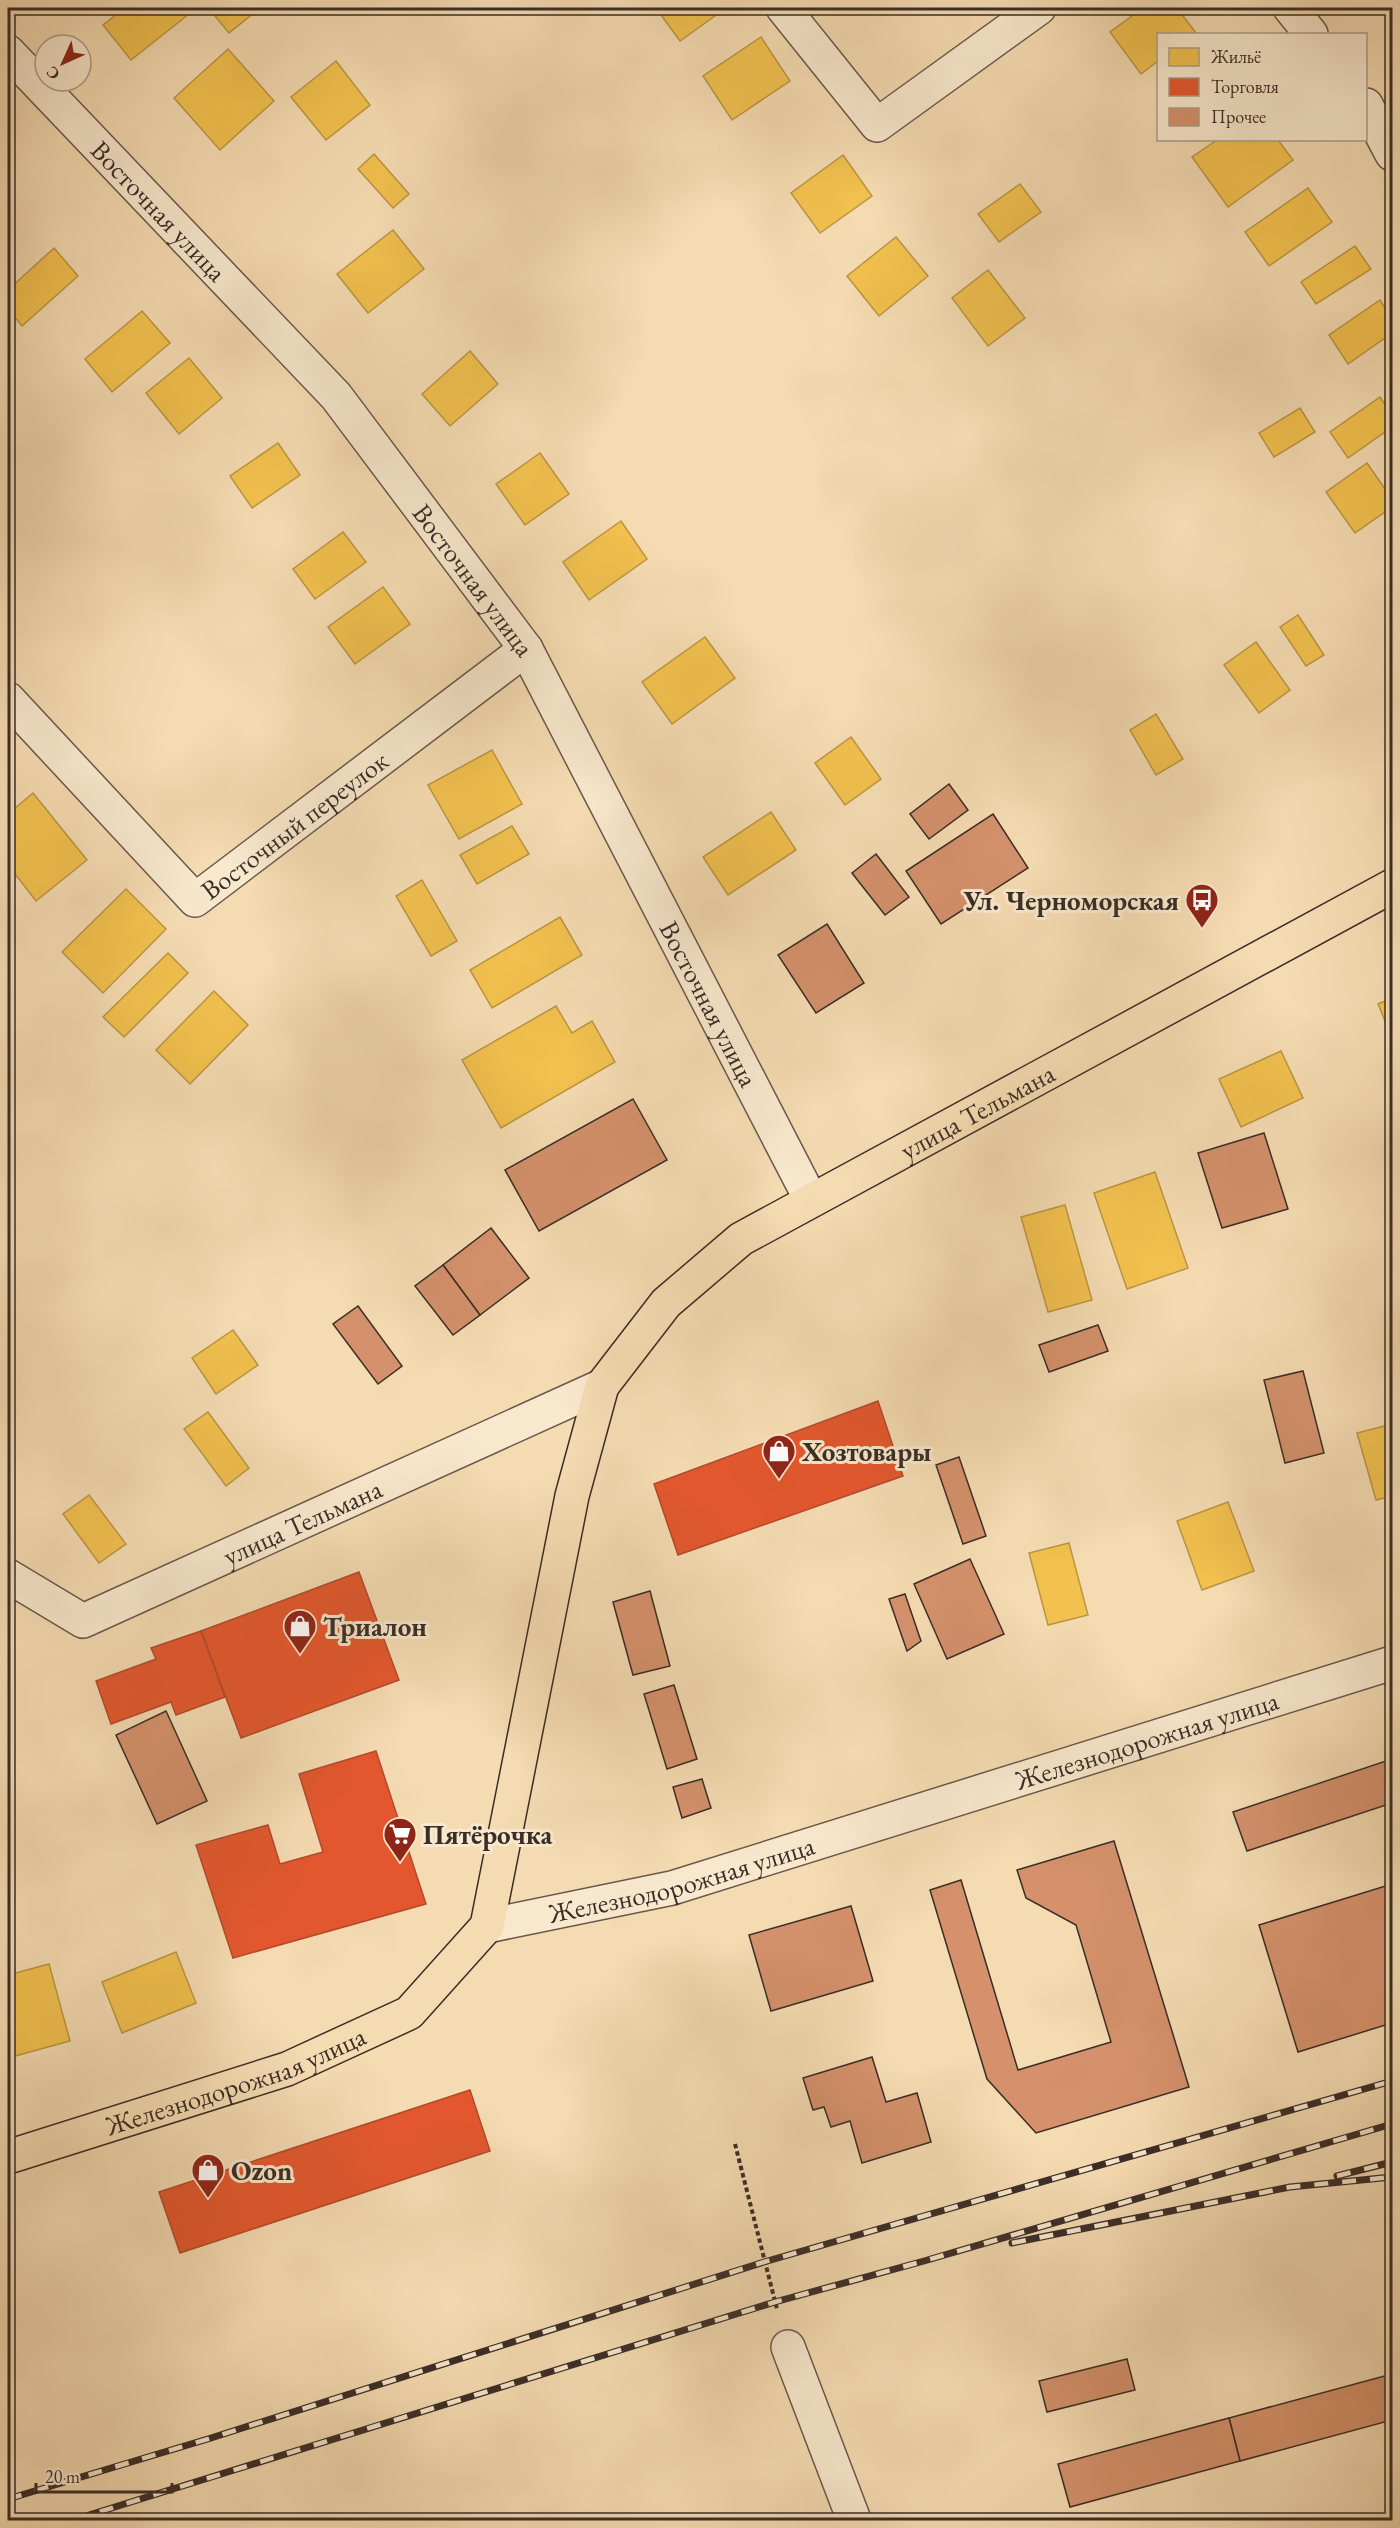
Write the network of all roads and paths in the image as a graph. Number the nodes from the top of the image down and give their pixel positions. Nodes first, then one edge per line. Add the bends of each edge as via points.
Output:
1 (783, 8) edge
2 (1039, 8) edge
3 (1290, 8) edge
4 (1310, 33) edge
5 (8, 52) edge
6 (1367, 109) edge
7 (1392, 154) edge
8 (526, 649) junction
9 (8, 699) edge
10 (1392, 886) edge
11 (811, 1200) junction
12 (602, 1386) junction
13 (8, 1576) edge
14 (1392, 1663) edge
15 (487, 1926) junction
16 (735, 2144) dead end
17 (8, 2157) edge
18 (788, 2347) joint
19 (854, 2520) edge

1 - 2 street via 877,125
3 - 4 street
5 - 8 street, Восточная улица via 336,396
6 - 7 street
8 - 9 street, Восточный переулок via 195,900
8 - 11 street, Восточная улица
10 - 11 main road, улица Тельмана
11 - 12 main road, улица Тельмана via 741,1239 666,1303
12 - 13 street, улица Тельмана via 83,1621
12 - 15 main road, улица Тельмана via 572,1496
14 - 15 street, Железнодорожная улица via 672,1888
15 - 17 main road, Железнодорожная улица via 409,2013 287,2069
16 - 18 path
18 - 19 street

